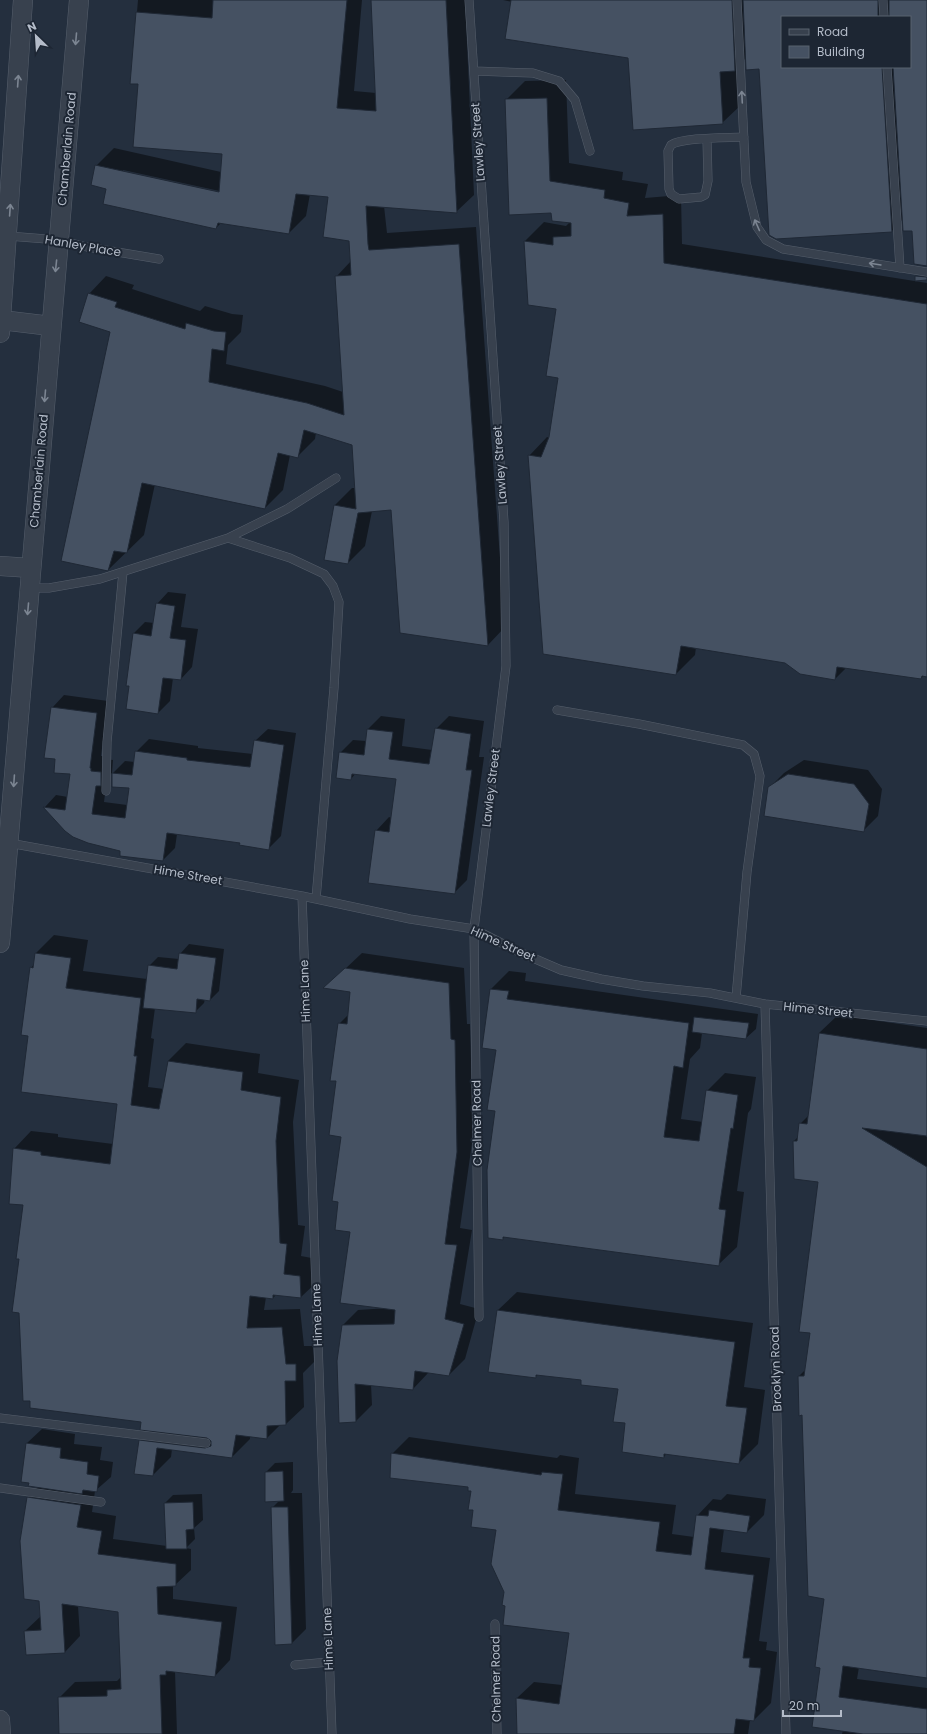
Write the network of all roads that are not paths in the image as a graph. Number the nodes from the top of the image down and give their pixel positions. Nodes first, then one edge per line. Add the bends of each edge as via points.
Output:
1 (23, 0) edge
2 (79, 0) edge
3 (469, 0) edge
4 (737, 0) edge
5 (883, 0) edge
6 (884, 16) edge
7 (887, 68) edge
8 (474, 71) junction
9 (744, 137) junction
10 (707, 139) junction
11 (590, 151) dead end
12 (8, 236) junction
13 (59, 240) junction
14 (159, 258) dead end
15 (900, 268) junction
16 (927, 272) edge
17 (50, 326) junction
18 (0, 327) edge
19 (336, 478) dead end
20 (228, 538) junction
21 (0, 566) edge
22 (31, 568) junction
23 (123, 572) junction
24 (29, 588) junction
25 (557, 710) dead end
26 (106, 791) dead end
27 (9, 843) junction
28 (0, 860) edge
29 (302, 896) junction
30 (316, 899) junction
31 (474, 929) junction
32 (0, 943) edge
33 (736, 998) junction
34 (765, 1004) junction
35 (927, 1021) edge
36 (479, 1317) dead end
37 (0, 1418) edge
38 (206, 1443) dead end
39 (0, 1488) edge
40 (101, 1502) dead end
41 (495, 1624) dead end
42 (329, 1662) junction
43 (295, 1665) dead end
44 (0, 1720) edge
45 (0, 1734) edge
46 (332, 1734) edge
47 (497, 1734) edge
48 (786, 1734) edge

12 -> 1 street
2 -> 13 street, Chamberlain Road
3 - 8 lane, Lawley Street
9 -> 4 lane
5 - 6 lane
7 - 15 lane
8 - 11 lane via 533,73 559,81 574,100
8 - 31 lane, Lawley Street via 504,522 506,666
9 - 10 lane
15 -> 9 lane via 783,249 766,240 757,227 752,211 746,182
10 - 10 lane via 686,140 670,145 669,189 674,197 679,199 705,195 708,181
12 - 13 lane, Hanley Place
12 - 18 street
13 - 14 lane, Hanley Place
13 -> 17 street, Chamberlain Road
15 - 16 lane
17 - 18 street
17 -> 22 street, Chamberlain Road
19 - 20 lane via 292,507
20 - 23 lane
20 - 30 lane via 296,561 324,574 333,586 338,602 333,710
21 - 22 street
22 - 24 street, Chamberlain Road
23 - 24 lane via 49,588
23 - 26 lane via 107,742
24 -> 27 street, Chamberlain Road
25 - 33 lane via 742,745 754,754 760,776 745,887
27 - 28 street
27 - 29 lane, Hime Street
27 - 32 street, Chamberlain Road
29 - 30 lane, Hime Street
29 - 42 lane, Hime Lane
30 - 31 lane, Hime Street via 410,919
31 - 33 lane, Hime Street via 561,970 643,986
31 - 36 lane, Chelmer Road
33 - 34 lane, Hime Street
34 - 35 lane, Hime Street
34 - 48 lane, Brooklyn Road
37 - 38 lane
39 - 40 lane
41 - 47 lane, Chelmer Road
42 - 43 lane
42 - 46 lane, Hime Lane
44 - 45 street

